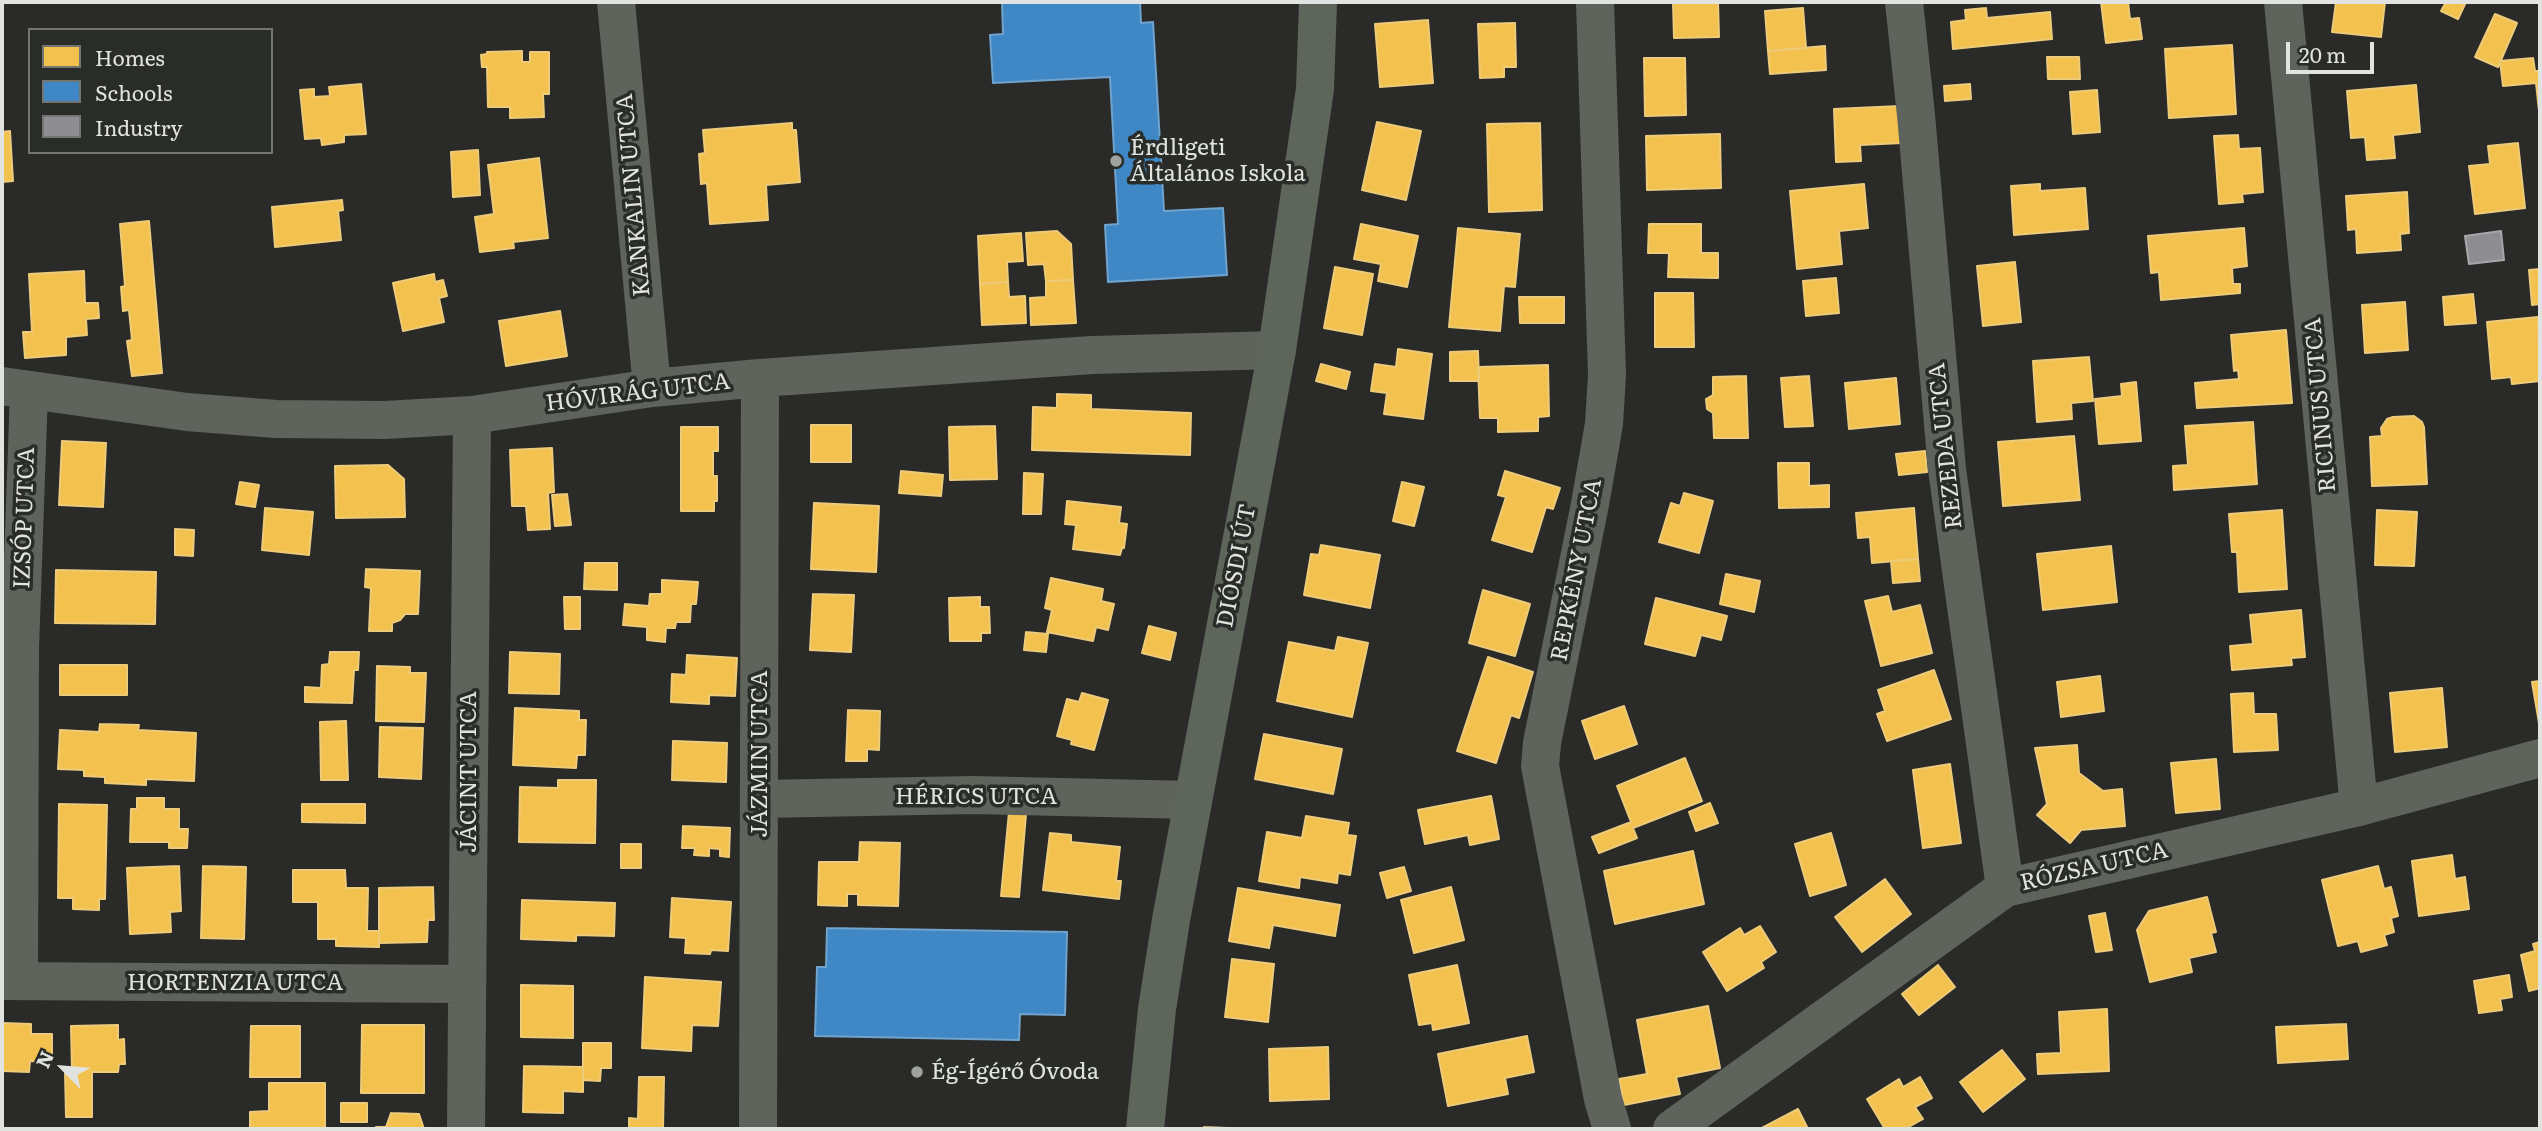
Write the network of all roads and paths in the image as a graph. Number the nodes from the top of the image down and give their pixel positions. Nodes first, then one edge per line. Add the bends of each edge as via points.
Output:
1 (616, 2) edge
2 (1318, 2) edge
3 (1595, 2) edge
4 (1904, 2) edge
5 (2283, 2) edge
6 (1277, 350) junction
7 (760, 378) junction
8 (652, 388) junction
9 (15, 389) edge
10 (472, 415) junction
11 (2540, 758) edge
12 (760, 799) junction
13 (1192, 800) junction
14 (2359, 807) junction
15 (2005, 888) junction
16 (10, 981) edge
17 (467, 984) junction
18 (466, 1129) edge
19 (758, 1129) edge
20 (1145, 1129) edge
21 (1612, 1129) edge
22 (1672, 1129) edge

1 - 8 street, KANKALIN UTCA
2 - 6 main road, DIÓSDI ÚT via 1315,89
3 - 21 street, REPKÉNY UTCA via 1607,376 1604,424 1540,766
4 - 15 street, REZEDA UTCA via 1947,469
5 - 14 street, RICINUS UTCA
6 - 7 street, HÓVIRÁG UTCA via 1092,355
6 - 13 main road, DIÓSDI ÚT
7 - 8 street, HÓVIRÁG UTCA
7 - 12 street, JÁZMIN UTCA
8 - 10 street, HÓVIRÁG UTCA
9 - 10 street, HÓVIRÁG UTCA via 276,419
9 - 16 street, IZSÓP UTCA via 20,648
10 - 17 street, JÁCINT UTCA
11 - 14 street, RÓZSA UTCA
12 - 13 street, HÉRICS UTCA via 973,795
12 - 19 street, JÁZMIN UTCA
13 - 20 main road, DIÓSDI ÚT via 1157,1009
14 - 15 street, RÓZSA UTCA
15 - 22 street, RÓZSA UTCA
16 - 17 street, HORTENZIA UTCA
17 - 18 street, JÁCINT UTCA

